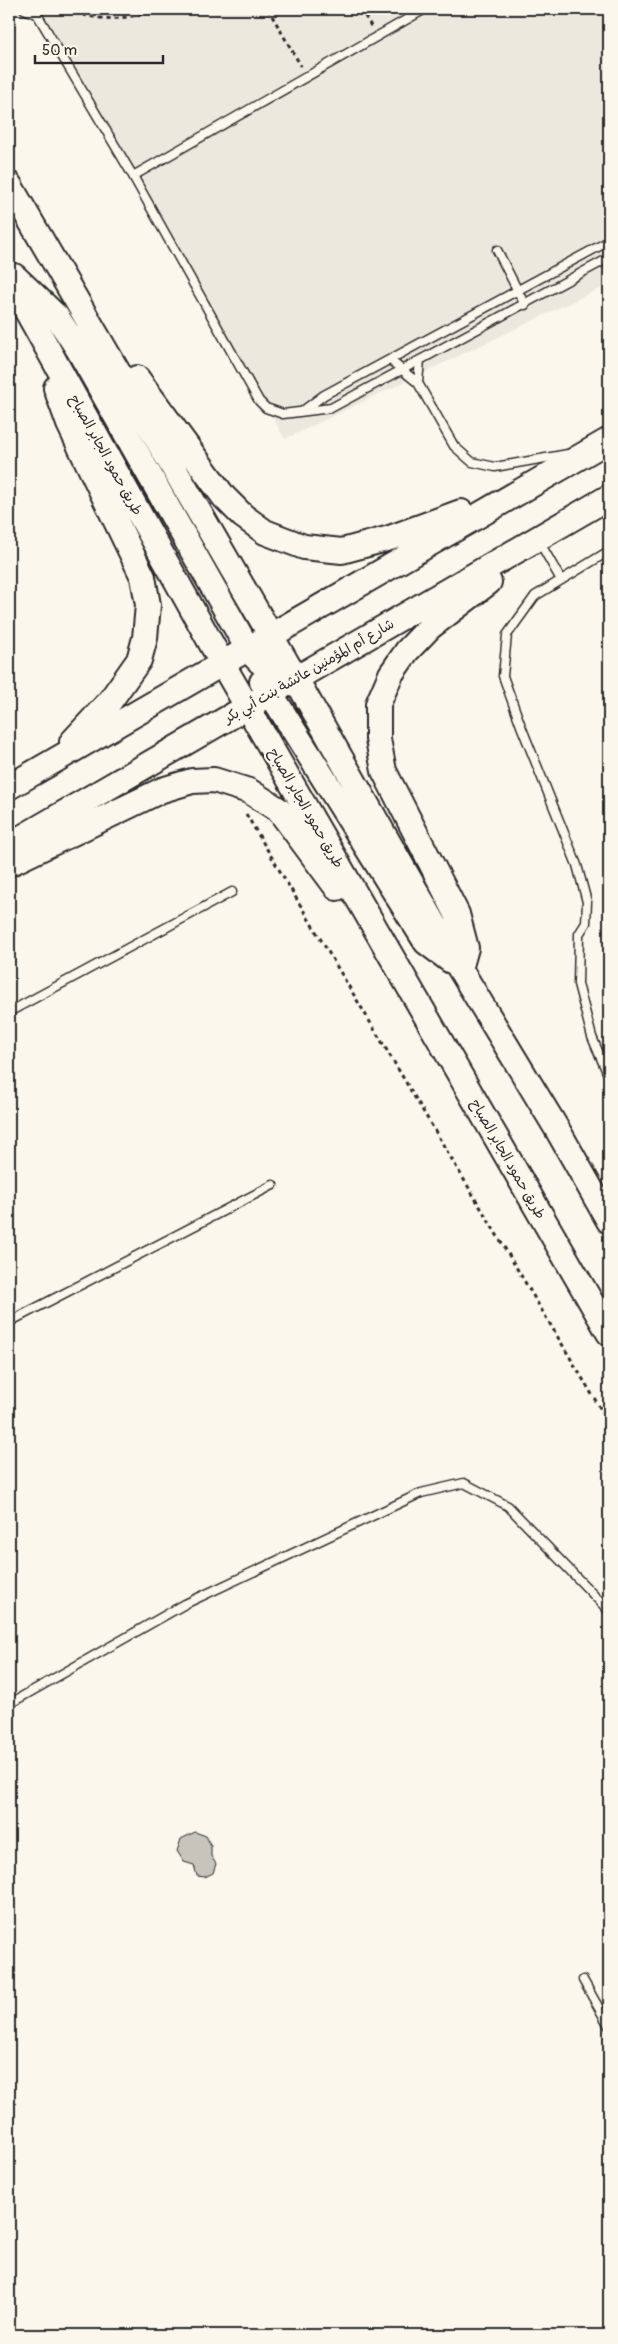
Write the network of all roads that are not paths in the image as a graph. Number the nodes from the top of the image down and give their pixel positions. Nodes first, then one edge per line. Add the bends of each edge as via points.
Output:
1 (24, 9) edge
2 (425, 9) edge
3 (37, 12) edge
4 (133, 176) junction
5 (9, 184) edge
6 (609, 241) edge
7 (497, 250) dead end
8 (609, 258) edge
9 (9, 271) edge
10 (9, 279) edge
11 (69, 286) junction
12 (518, 292) junction
13 (525, 305) junction
14 (52, 359) junction
15 (390, 360) junction
16 (420, 360) junction
17 (403, 369) junction
18 (418, 383) junction
19 (304, 410) junction
20 (602, 445) edge
21 (519, 491) junction
22 (609, 497) edge
23 (538, 540) junction
24 (609, 551) edge
25 (561, 580) junction
26 (270, 636) junction
27 (248, 649) junction
28 (222, 663) junction
29 (296, 679) junction
30 (271, 694) junction
31 (248, 706) junction
32 (54, 760) junction
33 (9, 787) edge
34 (9, 845) edge
35 (9, 864) edge
36 (232, 892) dead end
37 (397, 967) junction
38 (460, 969) junction
39 (9, 1012) edge
40 (609, 1077) edge
41 (273, 1185) dead end
42 (609, 1220) edge
43 (9, 1322) edge
44 (609, 1332) edge
45 (609, 1611) edge
46 (9, 1704) edge
47 (583, 1980) dead end
48 (609, 2026) edge

1 - 3 lane
2 - 4 lane
3 - 4 lane
4 - 19 lane via 259,402 283,414
5 - 11 main road
6 - 12 lane
7 - 12 lane
8 - 13 lane
9 - 27 main road via 56,317 78,349
10 - 14 main road, طريق حمود الجابر الصباح
11 - 21 main road via 224,497 265,532 304,547 342,550 390,538
11 - 26 main road
12 - 13 lane
12 - 15 lane
13 - 16 lane
14 - 28 main road, طريق حمود الجابر الصباح
14 - 32 main road via 56,394 144,577 148,605 139,660 110,702
15 - 17 lane
15 - 19 lane via 324,395
16 - 17 lane
16 - 18 lane
17 - 18 lane
17 - 19 lane via 331,408
18 - 20 lane via 454,446 472,462 495,467
20 - 21 main road
21 - 26 main road
22 - 23 main road, شارع أم المؤمنين عائشة بنت أبي بكر
23 - 25 lane
23 - 29 main road, شارع أم المؤمنين عائشة بنت أبي بكر
23 - 38 main road via 430,627 406,651 378,704 378,739 384,771 464,933 466,948
24 - 25 lane
25 - 40 lane via 535,596 507,635 504,676 577,865 587,902 586,923 579,934 578,984 592,1037
26 - 27 main road
26 - 29 main road
27 - 28 main road
27 - 29 main road via 275,674
28 - 30 main road via 248,670
28 - 31 main road, طريق حمود الجابر الصباح
28 - 32 main road
29 - 30 main road, شارع أم المؤمنين عائشة بنت أبي بكر
29 - 38 main road
30 - 31 main road, شارع أم المؤمنين عائشة بنت أبي بكر
30 - 38 main road via 426,942
31 - 34 main road, شارع أم المؤمنين عائشة بنت أبي بكر
31 - 37 main road, طريق حمود الجابر الصباح
32 - 33 main road
35 - 37 main road via 162,790 192,781 227,783 248,790 279,810
36 - 39 lane
37 - 44 main road, طريق حمود الجابر الصباح
38 - 42 main road
41 - 43 lane
45 - 46 lane via 508,1506 464,1484 421,1493 185,1604
47 - 48 lane

